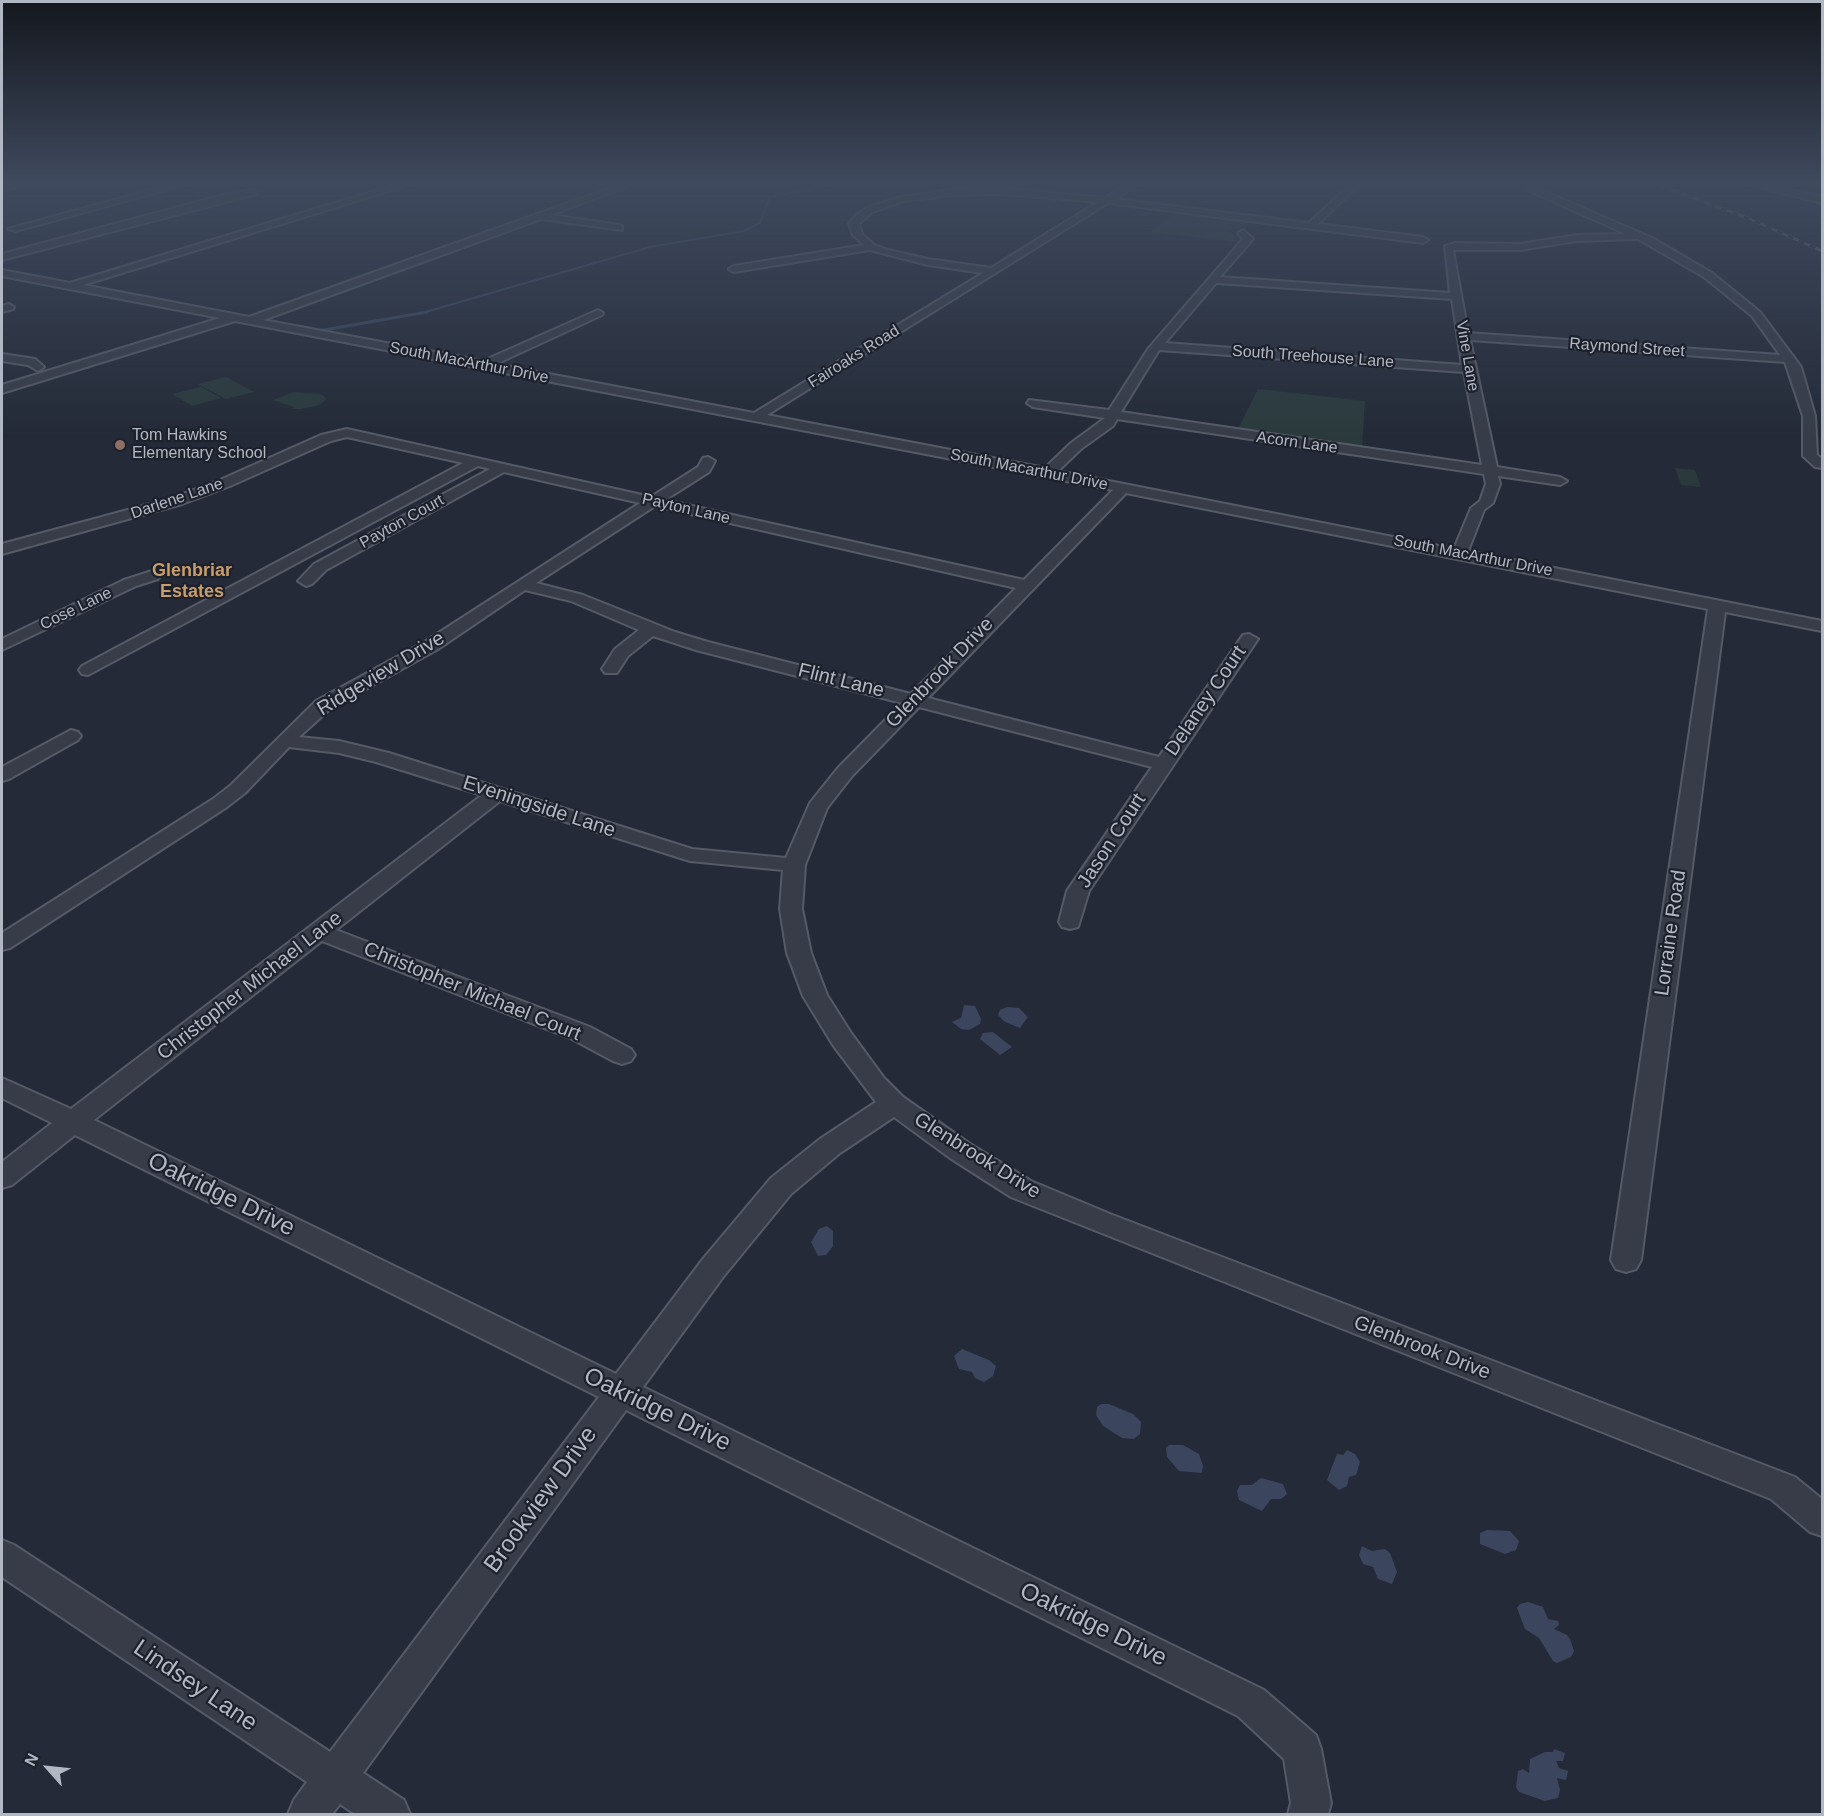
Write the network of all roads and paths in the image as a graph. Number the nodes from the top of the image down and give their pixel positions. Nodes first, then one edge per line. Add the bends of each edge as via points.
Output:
1 (131, 268) edge
2 (397, 268) edge
3 (742, 268) edge
4 (971, 268) edge
5 (998, 268) edge
6 (1223, 268) edge
7 (1450, 268) edge
8 (1695, 268) edge
9 (734, 269) dead end
10 (993, 271) junction
11 (2, 273) edge
12 (1212, 280) junction
13 (71, 286) junction
14 (1455, 296) junction
15 (598, 313) dead end
16 (233, 317) junction
17 (250, 320) junction
18 (1464, 336) junction
19 (1157, 346) junction
20 (2, 358) edge
21 (1790, 359) junction
22 (482, 366) junction
23 (38, 367) dead end
24 (1469, 369) junction
25 (2, 389) edge
26 (1034, 403) dead end
27 (1111, 416) junction
28 (756, 417) junction
29 (347, 432) joint
30 (936, 451) joint
31 (708, 461) dead end
32 (476, 462) junction
33 (1820, 464) dead end
34 (502, 468) junction
35 (1488, 471) junction
36 (1048, 473) junction
37 (1560, 481) dead end
38 (1123, 488) junction
39 (654, 501) junction
40 (2, 549) edge
41 (1460, 553) junction
42 (152, 576) dead end
43 (306, 581) dead end
44 (524, 584) junction
45 (1026, 585) junction
46 (1717, 606) junction
47 (1822, 626) edge
48 (651, 629) junction
49 (1249, 639) dead end
50 (2, 645) edge
51 (611, 669) dead end
52 (88, 670) dead end
53 (915, 699) junction
54 (71, 736) dead end
55 (285, 741) junction
56 (1164, 764) junction
57 (2, 775) edge
58 (497, 794) junction
59 (794, 865) junction
60 (1070, 922) dead end
61 (320, 932) junction
62 (2, 943) edge
63 (622, 1055) dead end
64 (2, 1087) edge
65 (894, 1104) junction
66 (73, 1122) junction
67 (2, 1177) edge
68 (1626, 1260) dead end
69 (621, 1392) junction
70 (1822, 1520) edge
71 (2, 1557) edge
72 (335, 1779) junction
73 (308, 1815) edge
74 (390, 1815) edge
75 (1308, 1815) edge

1 - 13 street
2 - 17 street
3 - 9 street
4 - 10 street
5 - 10 street, Fairoaks Road
6 - 12 street
7 - 14 street, Vine Lane
8 - 21 street via 1756,314
10 - 28 street, Fairoaks Road
11 - 13 street, South MacArthur Drive
12 - 14 street
12 - 19 street
13 - 16 street, South MacArthur Drive
14 - 18 street, Vine Lane
15 - 22 street
16 - 17 street, South MacArthur Drive
16 - 25 street
17 - 22 street, South MacArthur Drive
18 - 21 street, Raymond Street
18 - 24 street, Vine Lane
19 - 24 street, South Treehouse Lane
19 - 27 street via 1140,366
20 - 23 street via 31,362
21 - 33 street via 1809,416 1810,456
22 - 28 street, South MacArthur Drive
24 - 35 street, Vine Lane
26 - 27 street, Acorn Lane
27 - 35 street, Acorn Lane
27 - 36 street via 1108,423 1093,431
28 - 30 street, South MacArthur Drive
29 - 32 street, Payton Lane
29 - 40 street, Darlene Lane via 177,501
30 - 36 street, South Macarthur Drive
31 - 39 street, Ridgeview Drive via 704,469
32 - 34 street, Payton Lane
32 - 52 street
34 - 39 street, Payton Lane
34 - 43 street, Payton Court via 320,567
35 - 37 street, Acorn Lane
35 - 41 street, Vine Lane via 1493,484 1486,503 1478,508
36 - 38 street, South Macarthur Drive
38 - 41 street, South MacArthur Drive
38 - 45 street, Glenbrook Drive
39 - 44 street, Ridgeview Drive
39 - 45 street, Payton Lane
41 - 46 street, South MacArthur Drive
42 - 50 street, Cose Lane via 129,583
44 - 48 street, Flint Lane via 577,597
44 - 55 street, Ridgeview Drive via 432,645 323,705
45 - 53 street, Glenbrook Drive
46 - 47 street, South MacArthur Drive
46 - 68 street, Lorraine Road
48 - 51 street via 621,653
48 - 53 street, Flint Lane via 702,646
49 - 56 street, Delaney Court
53 - 56 street, Flint Lane
53 - 59 street, Glenbrook Drive via 817,807
54 - 57 street
55 - 58 street, Eveningside Lane via 382,757
55 - 62 street, Ridgeview Drive via 220,803
56 - 60 street, Jason Court via 1078,891
58 - 59 street, Eveningside Lane via 690,855
58 - 61 street, Christopher Michael Lane
59 - 65 street, Glenbrook Drive via 791,909 799,953 814,996 875,1085
61 - 63 street, Christopher Michael Court via 581,1033
61 - 66 street, Christopher Michael Lane
64 - 66 street, Oakridge Drive
65 - 69 street, Brookview Drive via 830,1146 781,1186 712,1268
65 - 70 street, Glenbrook Drive via 1021,1189 1783,1488
66 - 67 street, Christopher Michael Lane
66 - 69 street, Oakridge Drive
69 - 72 street, Brookview Drive
69 - 75 street, Oakridge Drive via 1251,1703 1302,1749 1311,1803
71 - 72 street, Lindsey Lane
72 - 73 street, Brookview Drive
72 - 74 street, Lindsey Lane

